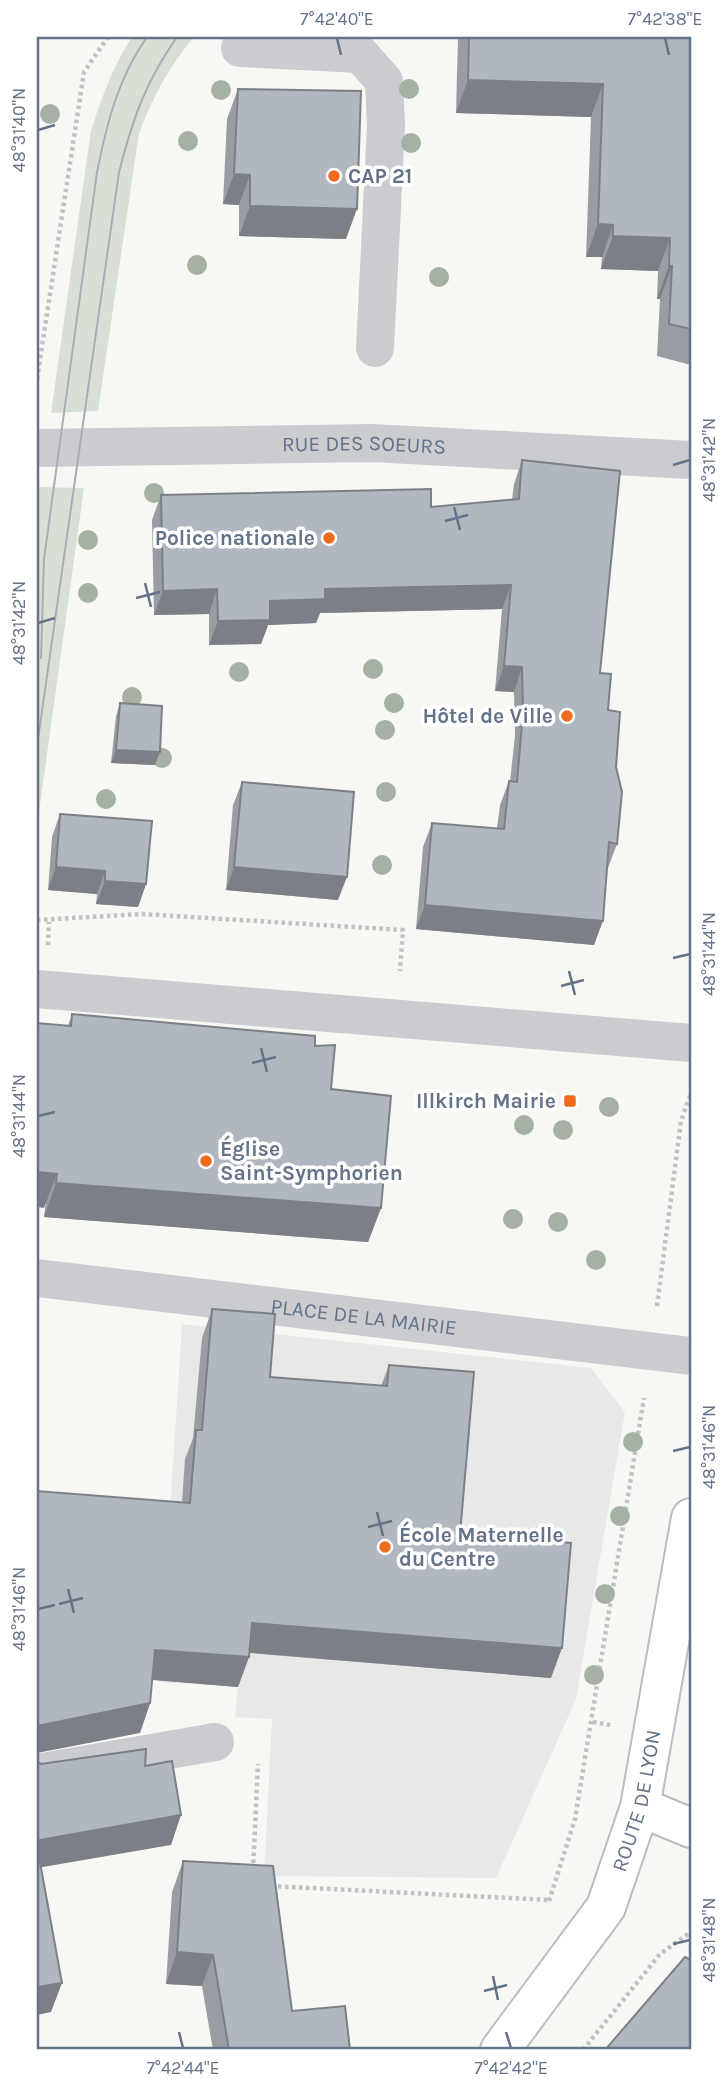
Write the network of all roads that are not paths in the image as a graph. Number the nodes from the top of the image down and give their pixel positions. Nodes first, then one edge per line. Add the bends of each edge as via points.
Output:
1 (240, 48) dead end
2 (375, 348) dead end
3 (37, 448) edge
4 (691, 460) edge
5 (40, 989) edge
6 (691, 1043) edge
7 (37, 1278) edge
8 (691, 1356) edge
9 (691, 1518) edge
10 (215, 1742) road end
11 (37, 1773) edge
12 (640, 1807) junction
13 (691, 1829) edge
14 (500, 2050) edge

1 - 2 street via 360,54 384,81 386,127
3 - 4 street, RUE DES SOEURS via 372,443
5 - 6 street
7 - 8 street, PLACE DE LA MAIRIE
9 - 12 main road, ROUTE DE LYON
10 - 11 street
12 - 13 main road
12 - 14 main road, ROUTE DE LYON via 606,1908

